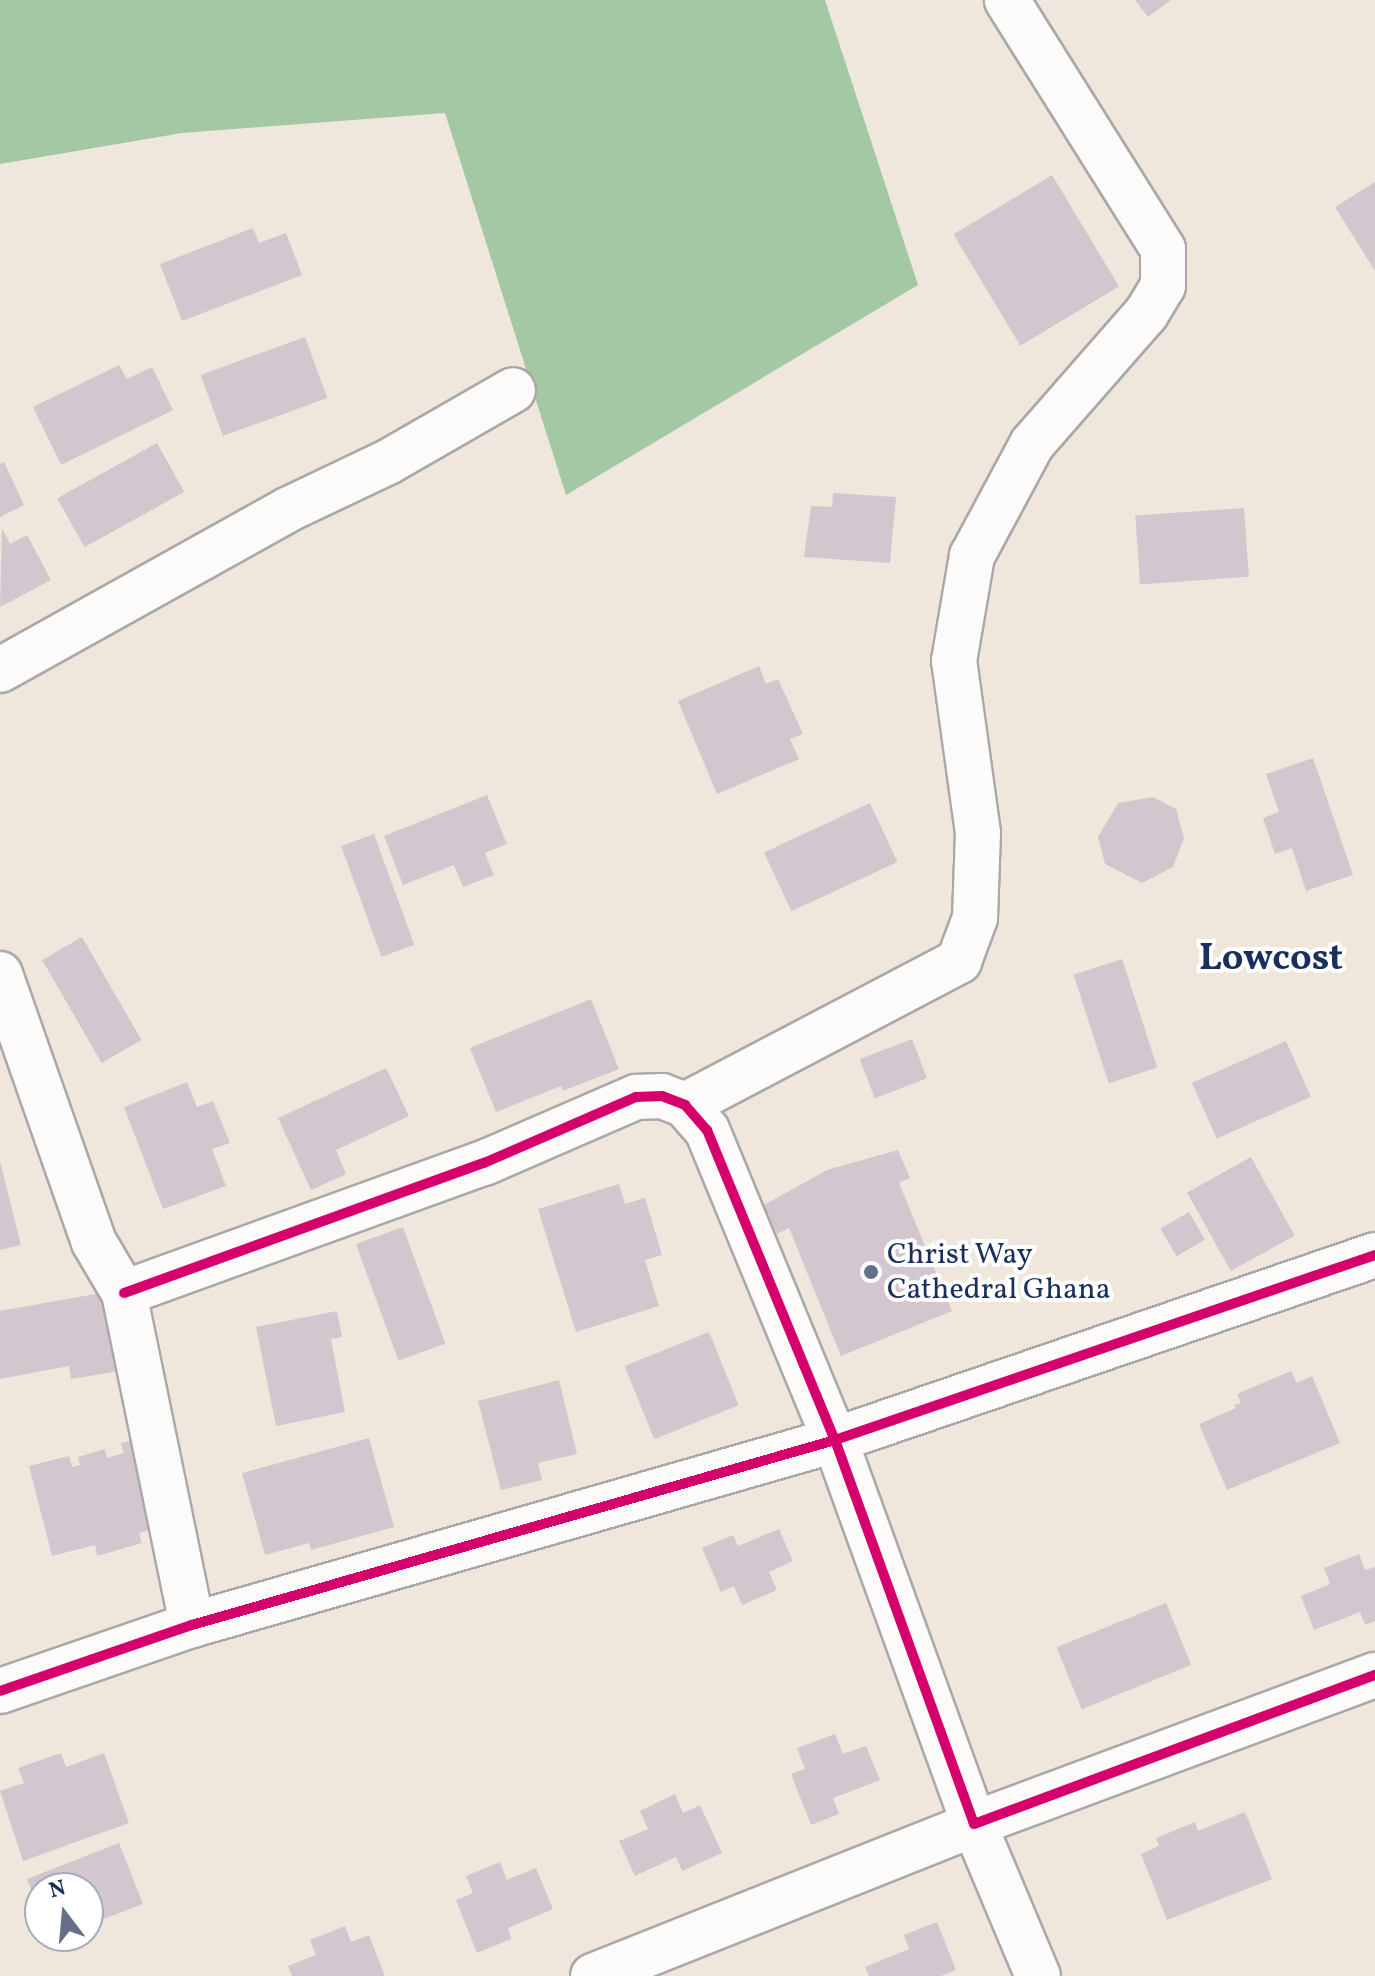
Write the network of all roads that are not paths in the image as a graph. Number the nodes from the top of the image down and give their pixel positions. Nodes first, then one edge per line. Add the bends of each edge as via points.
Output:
1 (1007, 0) edge
2 (513, 390) dead end
3 (0, 670) edge
4 (0, 974) edge
5 (685, 1105) junction
6 (1375, 1255) edge
7 (124, 1293) junction
8 (835, 1440) junction
9 (192, 1625) junction
10 (1375, 1675) edge
11 (0, 1691) edge
12 (974, 1824) junction
13 (593, 1976) edge
14 (1038, 1976) edge

1 - 5 street via 1163,249 1163,286 1146,314 1032,444 972,556 954,661 978,833 975,918 959,961
2 - 3 street
4 - 7 street via 94,1242
5 - 7 street via 662,1096 636,1097 484,1163
5 - 8 street via 707,1130
6 - 8 street
7 - 9 street
8 - 9 street
8 - 12 street
9 - 11 street
10 - 12 street
12 - 13 street
12 - 14 street

